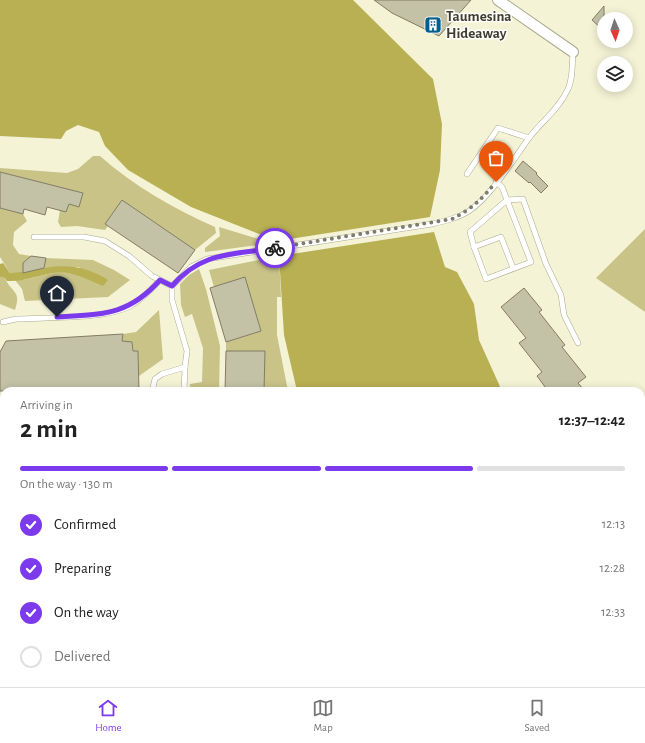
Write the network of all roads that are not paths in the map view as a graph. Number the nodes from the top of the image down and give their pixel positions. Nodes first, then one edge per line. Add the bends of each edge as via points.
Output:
1 (498, 0) edge
2 (573, 52) joint
3 (529, 138) junction
4 (467, 174) dead end
5 (496, 182) junction
6 (507, 200) junction
7 (34, 237) dead end
8 (474, 247) junction
9 (513, 268) junction
10 (160, 280) junction
11 (172, 286) junction
12 (3, 322) dead end
13 (578, 343) dead end
14 (185, 367) junction
15 (153, 387) edge
16 (184, 387) edge

1 - 2 street
2 - 3 lane via 568,90 561,102
3 - 4 lane via 498,128
3 - 5 lane via 514,162
5 - 6 lane via 502,187
5 - 11 lane via 469,211 452,219 207,259 191,267
6 - 8 lane via 470,232
6 - 9 lane via 531,262
6 - 13 lane via 523,199 546,264 561,295 564,315
7 - 10 lane via 84,237 106,241
8 - 9 lane via 501,237
8 - 9 lane via 486,279
10 - 11 lane
10 - 12 lane via 147,294 131,305 117,310 99,314
11 - 14 lane via 172,300 186,351
14 - 15 lane via 158,377
14 - 16 lane

